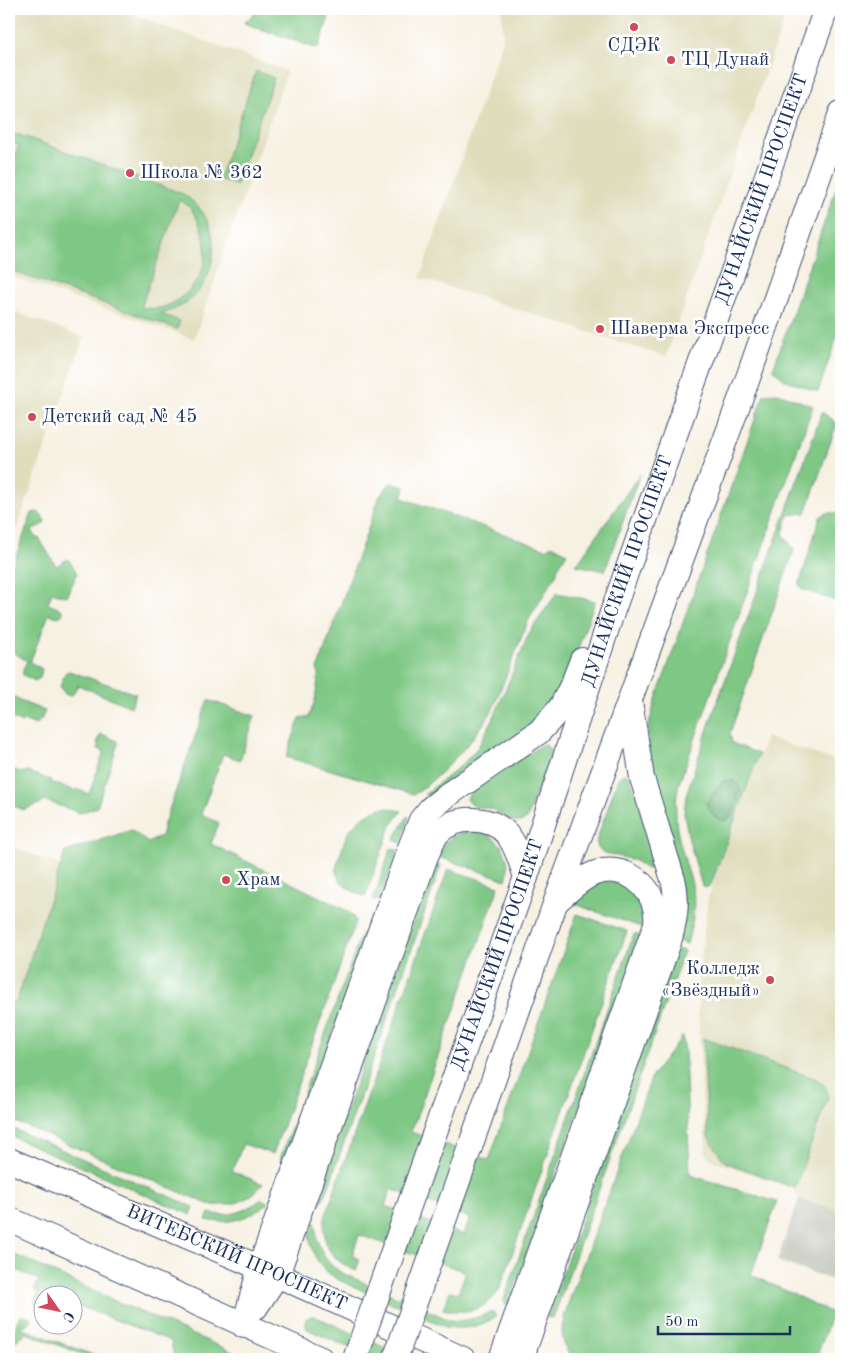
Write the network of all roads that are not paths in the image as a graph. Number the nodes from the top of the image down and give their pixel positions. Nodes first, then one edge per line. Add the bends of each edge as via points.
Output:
1 (826, 9) edge
2 (841, 113) edge
3 (612, 613) junction
4 (630, 700) junction
5 (526, 877) junction
6 (556, 901) junction
7 (9, 1160) edge
8 (9, 1219) edge
9 (269, 1271) junction
10 (244, 1326) junction
11 (321, 1359) edge
12 (356, 1359) edge
13 (395, 1359) edge
14 (463, 1359) edge
15 (502, 1359) edge
16 (521, 1359) edge

1 - 3 main road, ДУНАЙСКИЙ ПРОСПЕКТ
2 - 4 main road, ДУНАЙСКИЙ ПРОСПЕКТ
3 - 5 main road, ДУНАЙСКИЙ ПРОСПЕКТ
3 - 9 main road via 588,645 561,707 550,720 538,732 446,796 421,820 287,1194
4 - 6 main road, ДУНАЙСКИЙ ПРОСПЕКТ
4 - 16 main road via 642,778 674,883 675,918
5 - 9 main road via 514,844 504,831 493,824 462,821 444,829 434,838
5 - 12 main road, ДУНАЙСКИЙ ПРОСПЕКТ, bridge
6 - 13 main road, ДУНАЙСКИЙ ПРОСПЕКТ, bridge
6 - 15 main road via 592,875 602,871 620,872 635,878 649,892 656,910 656,924
7 - 9 main road, ВИТЕБСКИЙ ПРОСПЕКТ
8 - 10 main road
9 - 10 main road
9 - 14 main road, ВИТЕБСКИЙ ПРОСПЕКТ
10 - 11 main road

